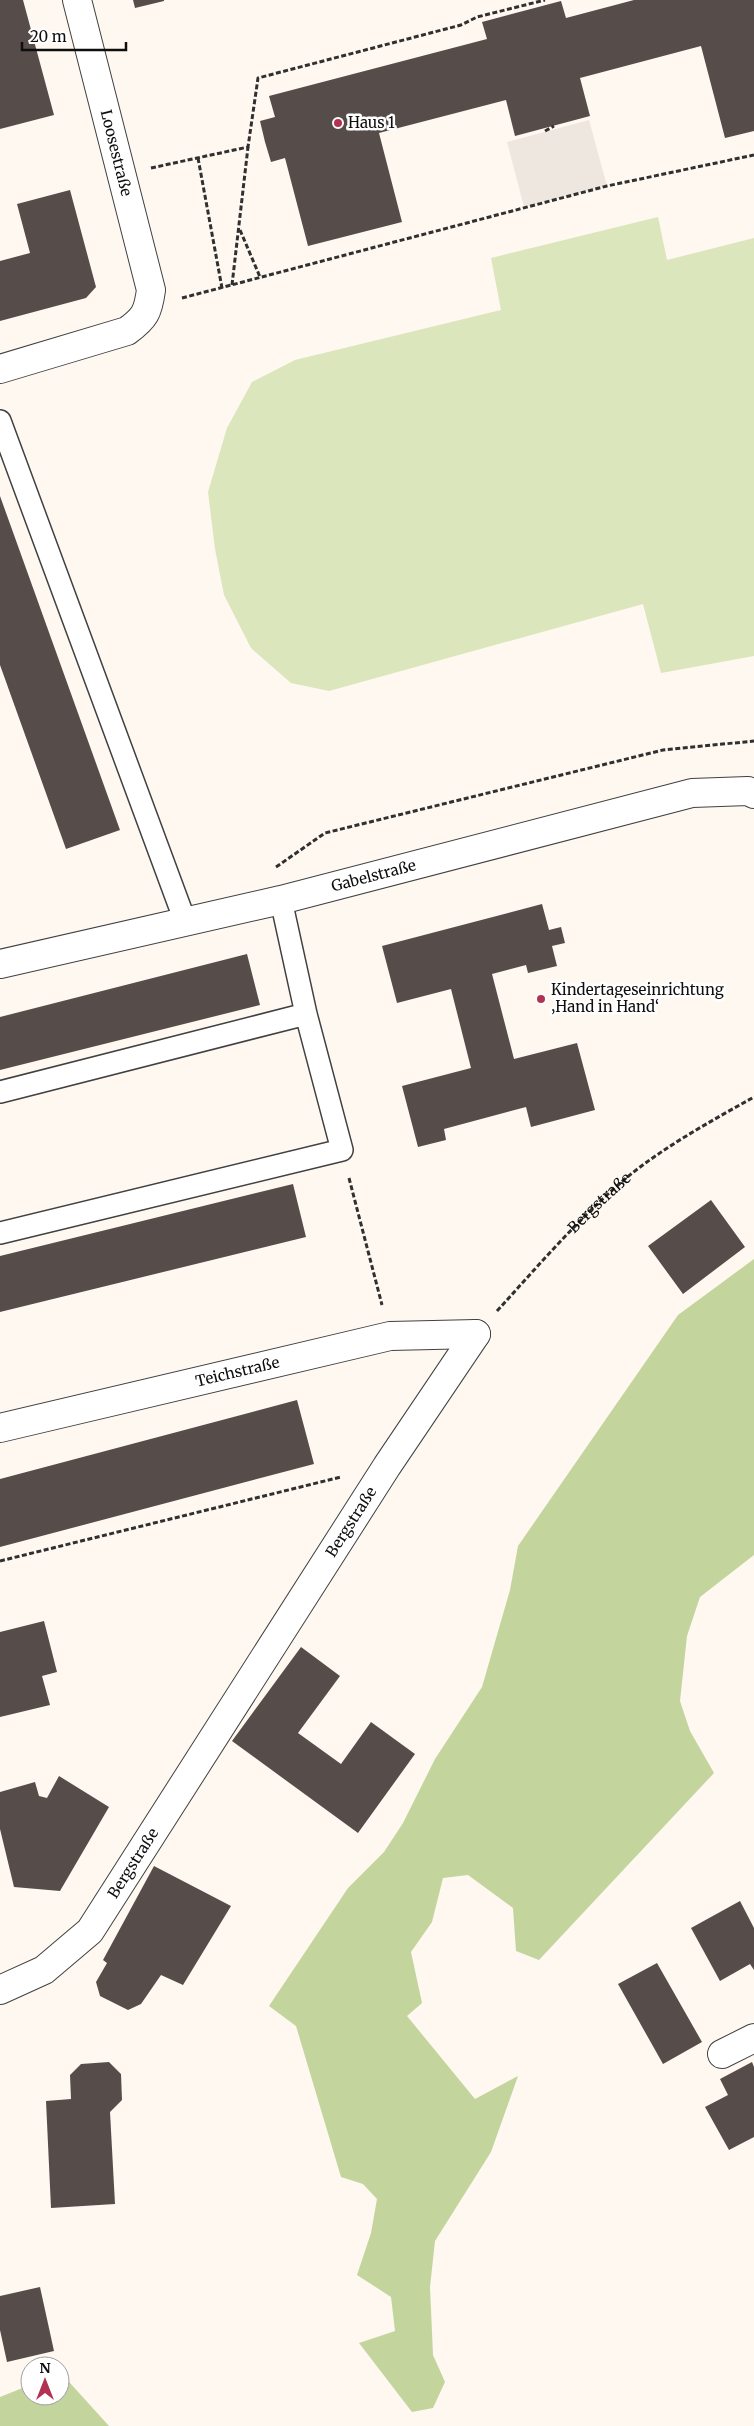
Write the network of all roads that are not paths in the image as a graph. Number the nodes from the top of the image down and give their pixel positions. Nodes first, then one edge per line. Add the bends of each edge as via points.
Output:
1 (76, 0) edge
2 (0, 369) edge
3 (0, 421) edge
4 (751, 792) edge
5 (281, 900) junction
6 (185, 921) junction
7 (0, 964) edge
8 (306, 1014) junction
9 (0, 1092) edge
10 (0, 1233) edge
11 (476, 1334) joint
12 (0, 1428) edge
13 (1, 1985) edge
14 (754, 2038) edge
15 (722, 2054) dead end

1 - 2 street, Loosestraße via 151,290 149,307 142,320 127,332
3 - 6 lane
4 - 5 street, Gabelstraße via 692,794
5 - 6 street, Gabelstraße
5 - 8 lane
6 - 7 street, Gabelstraße
8 - 9 lane
8 - 10 lane via 342,1150
11 - 12 street, Teichstraße via 390,1336
11 - 13 street, Bergstraße via 387,1466 90,1932 44,1970
14 - 15 street

